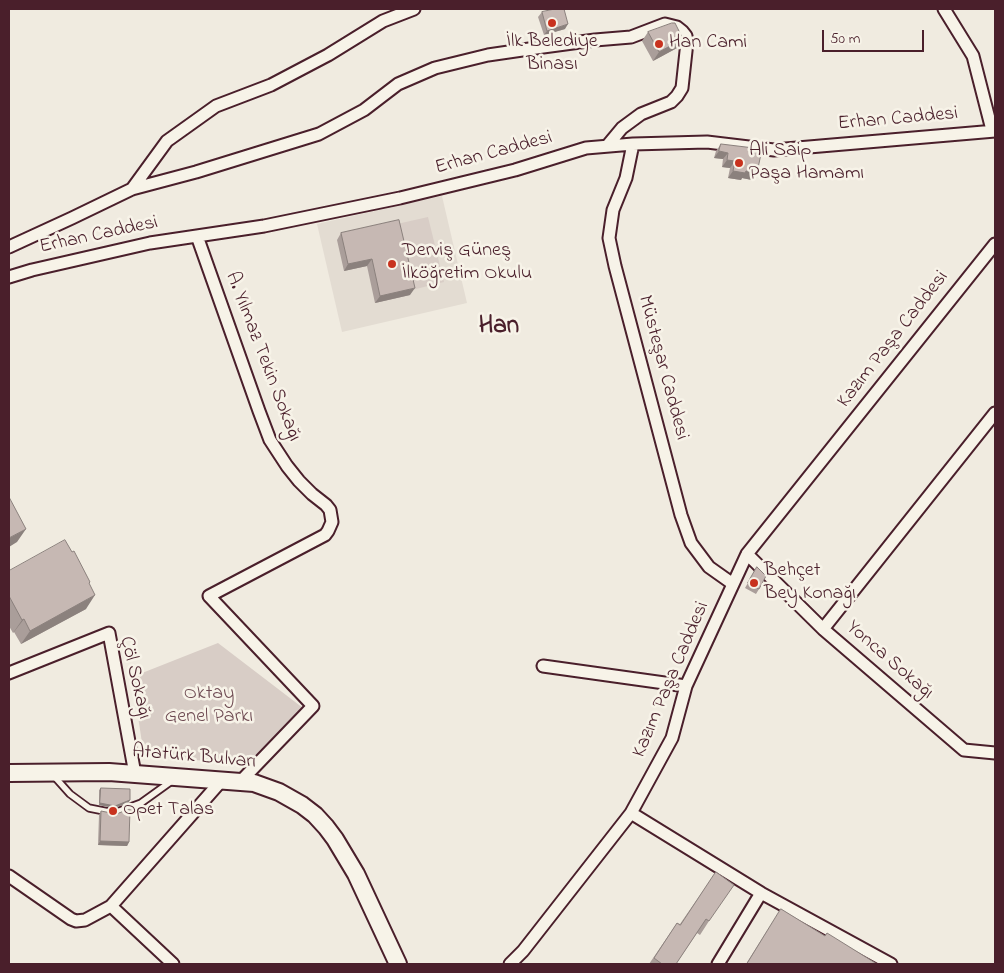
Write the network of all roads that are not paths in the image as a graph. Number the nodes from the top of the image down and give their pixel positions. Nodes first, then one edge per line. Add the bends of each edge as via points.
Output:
1 (414, 9) edge
2 (944, 9) edge
3 (994, 130) edge
4 (633, 144) junction
5 (607, 146) junction
6 (132, 189) junction
7 (197, 236) junction
8 (995, 244) edge
9 (9, 247) edge
10 (9, 277) edge
11 (995, 413) edge
12 (747, 554) junction
13 (733, 584) junction
14 (823, 629) junction
15 (543, 666) dead end
16 (9, 672) edge
17 (686, 686) junction
18 (995, 753) edge
19 (50, 772) junction
20 (9, 773) edge
21 (135, 774) junction
22 (176, 777) junction
23 (222, 780) junction
24 (240, 782) junction
25 (631, 813) junction
26 (9, 876) edge
27 (761, 893) junction
28 (111, 906) junction
29 (173, 964) edge
30 (398, 964) edge
31 (510, 964) edge
32 (718, 964) edge
33 (891, 964) edge

1 - 6 street via 383,21 271,85 216,106 167,141
2 - 3 street via 973,56
3 - 4 street, Erhan Caddesi via 774,150 707,142
4 - 5 street, Erhan Caddesi
4 - 13 street, Müsteşar Caddesi via 626,178 612,210 609,238 615,266 691,543 709,567
5 - 6 street via 622,128 641,114 671,102 677,96 682,88 687,42 682,30 665,24 631,37 543,46 434,68 398,84 364,110 319,134
5 - 7 street, Erhan Caddesi via 586,148 515,170 400,198
6 - 9 street
7 - 10 street, Erhan Caddesi via 150,243
7 - 24 street, A. Yılmaz Tekin Sokağı via 270,440 287,466 326,505 332,516 325,535 209,596 314,706
8 - 12 street, Kazım Paşa Caddesi
11 - 14 street
12 - 13 street, Kazım Paşa Caddesi
12 - 14 street, Yonca Sokağı
13 - 17 street, Kazım Paşa Caddesi
14 - 18 street, Yonca Sokağı via 964,750
15 - 17 street
16 - 21 street, Çöl Sokağı via 109,633
17 - 25 street, Kazım Paşa Caddesi via 672,738
19 - 20 main road, Atatürk Bulvarı
19 - 21 main road, Atatürk Bulvarı
19 - 22 lane via 70,794 89,808 114,813 141,803
21 - 22 main road, Atatürk Bulvarı
22 - 23 main road, Atatürk Bulvarı
23 - 24 main road, Atatürk Bulvarı
23 - 28 street
24 - 30 main road, Atatürk Bulvarı via 254,783 279,792 302,805 326,826 356,874
25 - 27 street
25 - 31 street, Kazım Paşa Caddesi
26 - 28 street via 76,921
27 - 32 street
27 - 33 street
28 - 29 street

